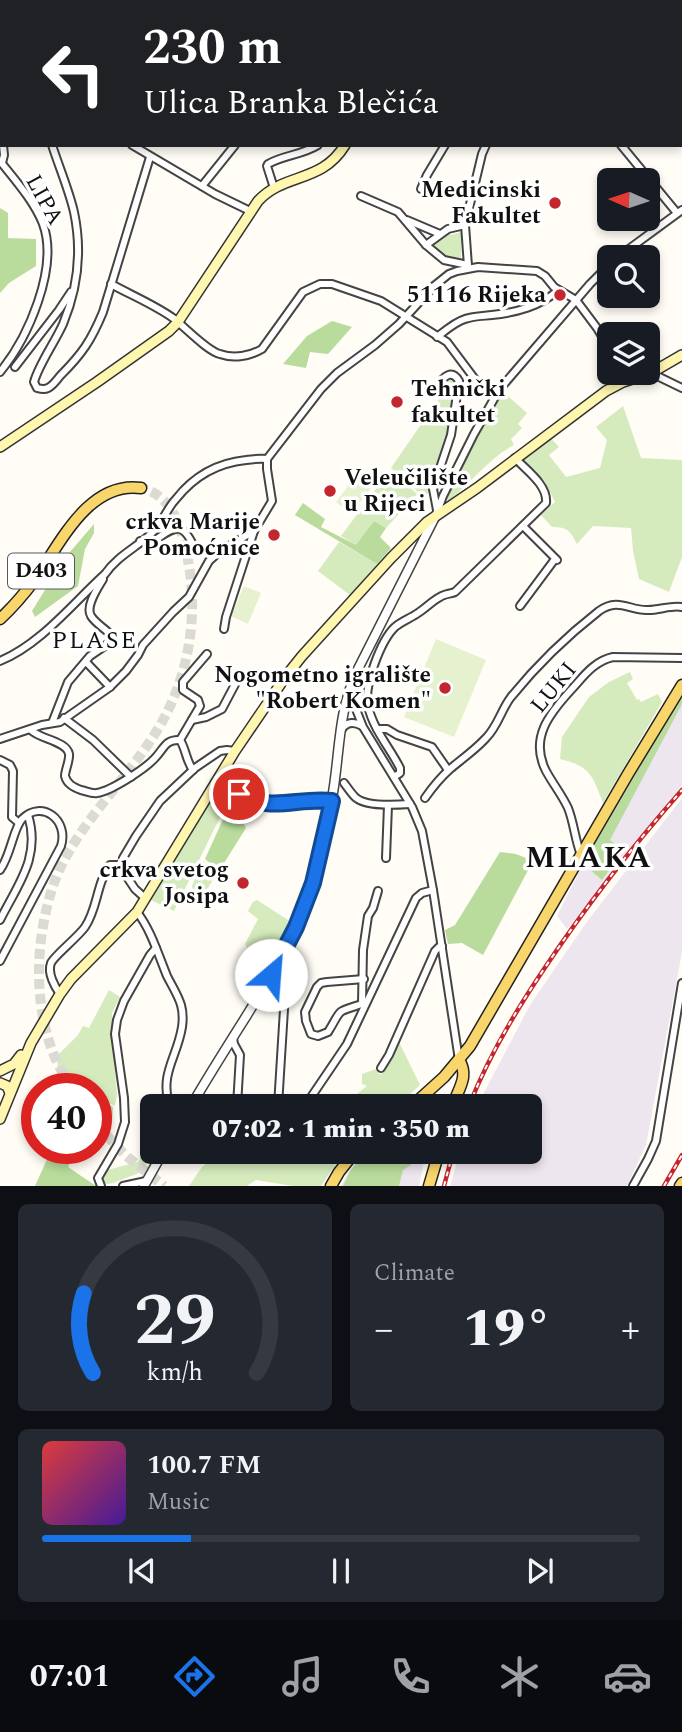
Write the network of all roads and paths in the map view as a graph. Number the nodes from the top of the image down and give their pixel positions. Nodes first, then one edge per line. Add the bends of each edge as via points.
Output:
1 (53, 147) edge
2 (135, 147) edge
3 (233, 147) edge
4 (314, 147) edge
5 (344, 147) edge
6 (444, 147) edge
7 (485, 147) edge
8 (623, 147) edge
9 (150, 157) junction
10 (1, 162) edge
11 (214, 172) junction
12 (202, 186) junction
13 (274, 188) junction
14 (421, 189) dead end
15 (215, 194) junction
16 (362, 195) dead end
17 (250, 211) junction
18 (680, 211) edge
19 (403, 218) junction
20 (465, 225) junction
21 (440, 234) junction
22 (426, 245) junction
23 (634, 245) edge
24 (468, 267) junction
25 (597, 278) edge
26 (111, 284) junction
27 (74, 289) junction
28 (558, 290) junction
29 (576, 300) junction
30 (406, 315) junction
31 (178, 322) junction
32 (597, 328) edge
33 (437, 337) junction
34 (682, 355) edge
35 (15, 367) dead end
36 (660, 368) edge
37 (0, 372) edge
38 (660, 377) edge
39 (617, 385) edge
40 (439, 386) dead end
41 (682, 388) edge
42 (486, 394) junction
43 (496, 395) junction
44 (487, 410) junction
45 (0, 447) edge
46 (515, 458) junction
47 (267, 459) junction
48 (141, 488) tunnel mouth
49 (433, 489) junction
50 (446, 490) junction
51 (436, 515) junction
52 (523, 526) junction
53 (254, 531) junction
54 (140, 541) junction
55 (196, 552) dead end
56 (105, 574) junction
57 (520, 606) dead end
58 (682, 607) edge
59 (0, 620) edge
60 (224, 629) dead end
61 (207, 654) dead end
62 (682, 658) edge
63 (0, 661) edge
64 (86, 662) junction
65 (250, 680) dead end
66 (682, 685) edge
67 (110, 687) junction
68 (349, 689) junction
69 (358, 714) junction
70 (342, 715) junction
71 (64, 718) junction
72 (192, 720) junction
73 (52, 723) junction
74 (363, 726) junction
75 (377, 729) junction
76 (31, 730) junction
77 (339, 734) junction
78 (0, 738) edge
79 (180, 740) junction
80 (235, 751) junction
81 (0, 760) edge
82 (193, 770) junction
83 (448, 770) junction
84 (223, 771) junction
85 (131, 777) junction
86 (394, 777) junction
87 (344, 783) dead end
88 (425, 798) dead end
89 (332, 801) junction
90 (410, 804) junction
91 (388, 805) junction
92 (31, 813) junction
93 (19, 823) junction
94 (581, 855) junction
95 (386, 858) dead end
96 (122, 865) junction
97 (0, 870) edge
98 (433, 890) junction
99 (378, 891) dead end
100 (145, 898) junction
101 (137, 912) junction
102 (0, 920) edge
103 (442, 946) junction
104 (156, 948) junction
105 (0, 961) edge
106 (363, 979) junction
107 (269, 980) junction
108 (682, 983) edge
109 (60, 994) junction
110 (363, 1005) junction
111 (234, 1036) junction
112 (31, 1043) junction
113 (223, 1054) junction
114 (240, 1055) junction
115 (459, 1060) junction
116 (381, 1068) dead end
117 (1, 1073) edge
118 (15, 1081) junction
119 (0, 1083) edge
120 (10, 1093) junction
121 (167, 1094) edge
122 (198, 1094) edge
123 (238, 1094) edge
124 (279, 1094) edge
125 (313, 1094) edge
126 (425, 1094) edge
127 (458, 1094) edge
128 (0, 1119) edge
129 (156, 1164) edge
130 (345, 1164) edge
131 (435, 1164) edge
132 (145, 1183) edge
133 (100, 1186) edge
134 (123, 1186) edge
135 (331, 1186) edge
136 (429, 1186) edge
137 (633, 1186) edge

1 - 27 street via 74,211 78,245
2 - 9 street
3 - 11 street
4 - 13 street via 268,164
5 - 13 main road via 326,167
6 - 14 street
7 - 20 street
8 - 18 street
9 - 12 street
9 - 26 street
10 - 37 street, LIPA via 42,222 48,263 29,323
11 - 12 street
11 - 15 street
12 - 15 street
13 - 17 main road
15 - 17 street
16 - 19 street
17 - 31 main road
18 - 23 street
19 - 21 street
19 - 22 street
20 - 21 street
20 - 24 street
21 - 22 street
22 - 24 street via 444,260
24 - 28 street via 537,271
24 - 30 street via 440,280
25 - 29 street
26 - 27 street via 84,351 50,387 37,388 35,376 62,325
26 - 31 street
27 - 35 street
28 - 29 street
28 - 33 street via 525,308 465,319
29 - 32 street
29 - 43 street
30 - 31 street via 381,300 324,284 303,292 262,349 245,355 216,353
30 - 33 street
30 - 47 street via 321,389
31 - 45 main road
33 - 42 street via 449,344
34 - 36 main road
38 - 41 street
39 - 46 main road
40 - 49 street via 447,375 459,380 451,435
42 - 43 street
42 - 44 street
43 - 44 street
44 - 50 street
46 - 51 main road
46 - 52 street via 547,497
47 - 53 street via 272,500
47 - 54 street via 228,463 205,472
48 - 59 main road, D403 via 116,489 92,503
49 - 50 street via 441,494
49 - 51 street
50 - 51 street
51 - 68 street
51 - 80 main road via 302,656
52 - 57 street via 557,560
52 - 75 street via 455,592 439,597 391,631 367,686 367,704
53 - 60 street
53 - 67 street via 209,561 189,597
54 - 55 street via 148,544 178,528
54 - 56 street
56 - 63 street via 39,637
56 - 64 street via 90,612 113,641
58 - 83 street via 604,607 509,699 487,738
61 - 72 street via 183,682 185,692 199,703
62 - 94 street, LUKI via 604,659 548,718 540,743 542,761 569,812
64 - 67 street
64 - 73 street via 68,682
65 - 72 street via 240,675 222,709
66 - 94 main road
67 - 71 street
68 - 69 street
68 - 70 street
69 - 70 street via 347,711
69 - 74 street
70 - 77 street
71 - 73 street
71 - 85 street
72 - 79 street
73 - 76 street
74 - 77 street via 348,723
74 - 86 street
75 - 83 street via 432,747
75 - 86 street via 400,768
76 - 78 street
76 - 85 street via 66,749 65,780 76,788 98,793
77 - 89 street
79 - 82 street
79 - 85 street via 168,742
80 - 82 street via 220,751
80 - 84 main road
81 - 93 street via 13,771 12,817
82 - 96 street via 160,801
83 - 88 street
84 - 89 street via 235,791 255,802
84 - 100 main road
86 - 90 street
87 - 91 street via 358,799
89 - 107 street via 310,891
90 - 91 street
90 - 98 street via 424,839
91 - 95 street
92 - 93 street
92 - 102 street via 31,857
92 - 105 street via 51,814 58,820 62,841
93 - 97 street
94 - 115 main road
96 - 100 street
96 - 109 street via 110,865 106,870 89,921 51,962 52,979
98 - 103 street
98 - 110 street via 416,898
99 - 106 street via 368,916
100 - 101 main road
101 - 104 street
101 - 109 main road
103 - 115 street
103 - 116 street via 435,951
104 - 121 street via 183,1018 167,1073
104 - 133 street via 117,1020 125,1118 118,1144 98,1178
106 - 110 street
106 - 110 street via 317,986 305,1012 311,1034 328,1032 339,1012
107 - 111 street
107 - 124 street via 285,993
108 - 137 street via 656,1141
109 - 112 main road
110 - 125 street via 347,1044
111 - 113 street
111 - 114 street
112 - 117 main road
112 - 118 main road
113 - 114 street
113 - 122 street
114 - 123 street
115 - 126 main road
115 - 127 main road via 465,1073
117 - 118 main road
118 - 120 main road
119 - 120 main road
120 - 128 main road
129 - 132 street
130 - 135 main road
131 - 136 main road
132 - 134 street

